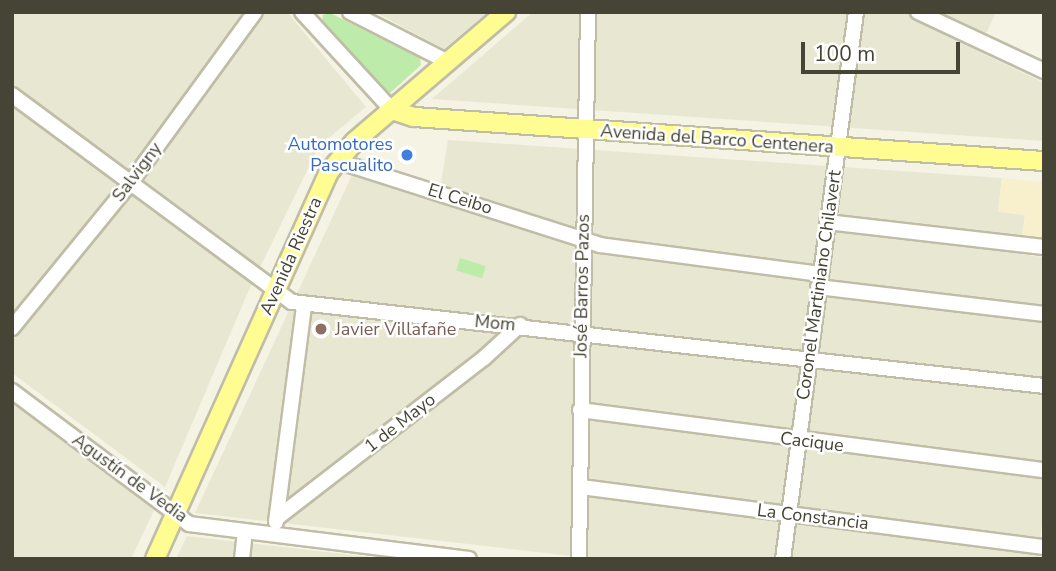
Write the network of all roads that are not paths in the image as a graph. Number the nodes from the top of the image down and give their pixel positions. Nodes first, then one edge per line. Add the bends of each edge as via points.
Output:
1 (255, 12) edge
2 (302, 12) edge
3 (350, 12) edge
4 (506, 12) edge
5 (588, 12) edge
6 (856, 12) edge
7 (918, 12) edge
8 (448, 62) junction
9 (1044, 71) edge
10 (12, 95) edge
11 (392, 110) junction
12 (587, 130) junction
13 (838, 148) junction
14 (337, 161) junction
15 (1044, 161) edge
16 (131, 182) junction
17 (827, 222) junction
18 (583, 237) junction
19 (1044, 247) edge
20 (819, 281) junction
21 (275, 292) junction
22 (304, 304) junction
23 (1044, 314) edge
24 (520, 325) junction
25 (12, 328) edge
26 (580, 331) junction
27 (808, 358) junction
28 (1044, 386) edge
29 (12, 391) edge
30 (580, 410) junction
31 (797, 440) junction
32 (1044, 470) edge
33 (582, 486) junction
34 (176, 514) junction
35 (787, 514) junction
36 (277, 518) junction
37 (245, 532) junction
38 (275, 537) junction
39 (1044, 547) edge
40 (411, 555) edge
41 (155, 559) edge
42 (242, 559) edge
43 (469, 559) edge
44 (579, 559) edge
45 (783, 559) edge

1 - 16 street, Salvigny
2 - 11 street
3 - 8 street
4 - 8 main road, Avenida Riestra
5 - 12 street, José Barros Pazos
6 - 13 street, Coronel Martiniano Chilavert
7 - 9 street
8 - 11 main road, Avenida Riestra
10 - 16 street, Mom
11 - 12 main road, Avenida del Barco Centenera via 414,117
11 - 14 main road, Avenida Riestra
12 - 13 main road, Avenida del Barco Centenera
12 - 18 street, José Barros Pazos
13 - 15 main road, Avenida del Barco Centenera
13 - 17 street, Coronel Martiniano Chilavert
14 - 18 street, El Ceibo
14 - 21 main road, Avenida Riestra
16 - 21 street, Mom
16 - 25 street, Salvigny
17 - 19 street
17 - 20 street, Coronel Martiniano Chilavert
18 - 20 street, El Ceibo via 600,245
18 - 26 street, José Barros Pazos
20 - 23 street, El Ceibo
20 - 27 street, Coronel Martiniano Chilavert
21 - 22 street, Mom
21 - 34 main road, Avenida Riestra
22 - 24 street, Mom
22 - 36 street
24 - 26 street, Mom
24 - 36 street, 1 de Mayo
26 - 27 street, Mom
26 - 30 street, José Barros Pazos
27 - 28 street, Mom
27 - 31 street, Coronel Martiniano Chilavert
29 - 34 street, Agustín de Vedia
30 - 31 street, Cacique
30 - 33 street, José Barros Pazos
31 - 32 street, Cacique
31 - 35 street, Coronel Martiniano Chilavert
33 - 35 street, La Constancia
33 - 44 street, José Barros Pazos
34 - 37 street, Agustín de Vedia via 190,524
34 - 41 main road, Avenida Riestra
35 - 39 street, La Constancia
35 - 45 street, Coronel Martiniano Chilavert
36 - 38 street
37 - 38 street, Agustín de Vedia
37 - 42 street
38 - 40 street, Agustín de Vedia
40 - 43 street, Agustín de Vedia

